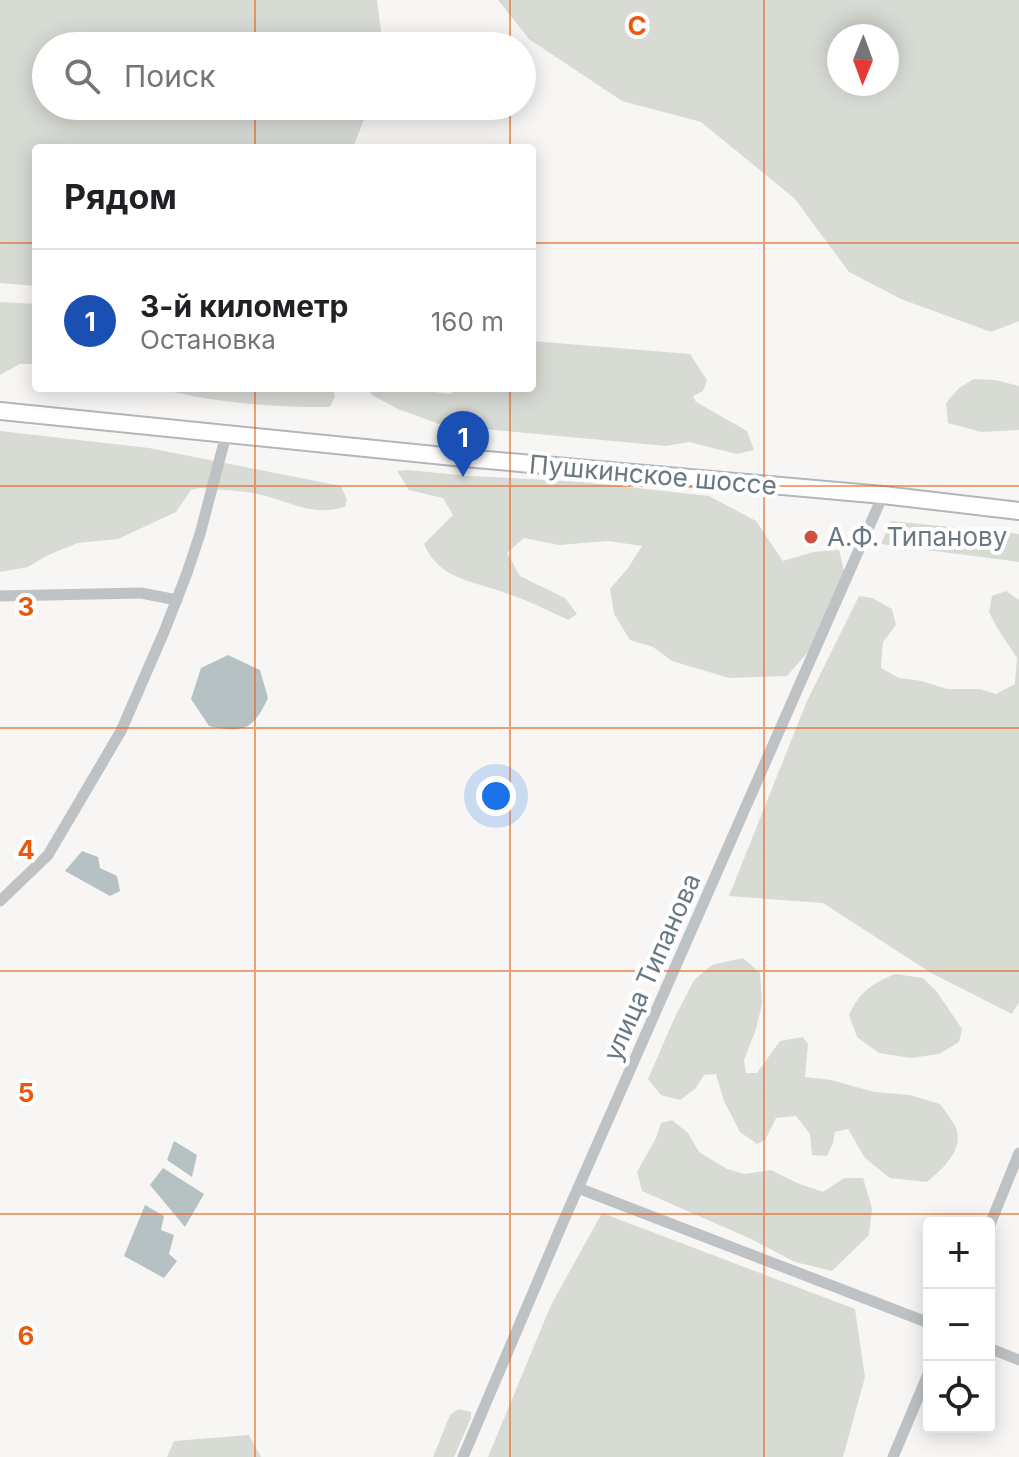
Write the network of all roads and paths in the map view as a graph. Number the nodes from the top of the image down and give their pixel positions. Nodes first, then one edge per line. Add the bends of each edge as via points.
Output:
1 (0, 411) edge
2 (226, 435) junction
3 (883, 495) junction
4 (1019, 511) edge
5 (0, 596) edge
6 (177, 600) junction
7 (0, 901) edge
8 (1019, 1153) edge
9 (578, 1188) junction
10 (993, 1217) edge
11 (923, 1321) edge
12 (995, 1350) edge
13 (1019, 1360) edge
14 (923, 1386) edge
15 (463, 1457) edge
16 (893, 1457) edge

1 - 2 main road, Пушкинское шоссе
2 - 3 main road, Пушкинское шоссе
2 - 6 street
3 - 4 main road, Пушкинское шоссе
3 - 9 street, улица Типанова
5 - 6 street via 141,593
6 - 7 street via 121,731 48,855
8 - 10 street
9 - 11 street
9 - 15 street, улица Типанова
12 - 13 street
14 - 16 street

